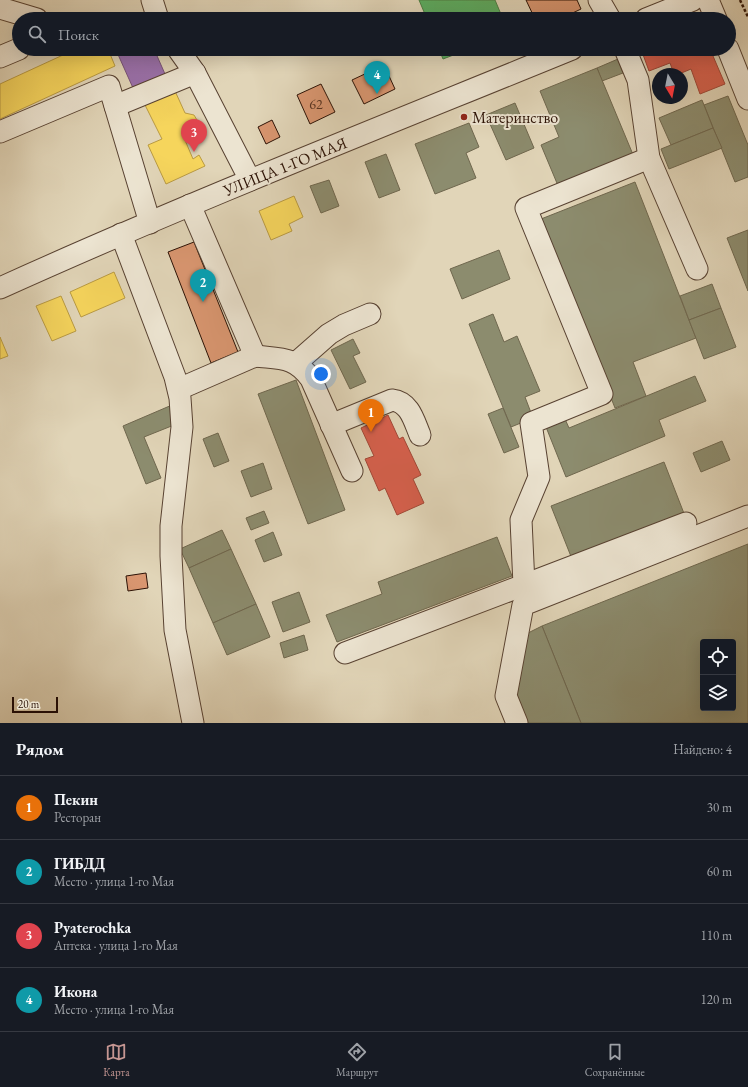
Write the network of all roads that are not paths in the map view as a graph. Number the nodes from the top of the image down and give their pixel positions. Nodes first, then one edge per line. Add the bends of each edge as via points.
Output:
1 (152, 0) edge
2 (599, 0) edge
3 (693, 0) edge
4 (708, 0) edge
5 (0, 8) edge
6 (13, 12) edge
7 (156, 12) edge
8 (606, 12) edge
9 (663, 12) edge
10 (713, 12) edge
11 (12, 51) edge
12 (183, 56) edge
13 (555, 56) edge
14 (628, 56) edge
15 (731, 56) edge
16 (0, 57) edge
17 (195, 73) junction
18 (748, 99) edge
19 (115, 106) junction
20 (0, 132) edge
21 (649, 158) junction
22 (250, 180) junction
23 (190, 205) junction
24 (150, 223) junction
25 (121, 234) junction
26 (697, 269) dead end
27 (0, 288) edge
28 (370, 314) dead end
29 (255, 356) junction
30 (296, 363) junction
31 (179, 389) junction
32 (332, 425) junction
33 (420, 435) dead end
34 (352, 471) dead end
35 (748, 516) edge
36 (686, 523) dead end
37 (524, 584) junction
38 (346, 653) dead end
39 (193, 723) edge
40 (517, 723) edge

1 - 7 street
2 - 8 street
3 - 9 street
4 - 10 street
5 - 6 street
11 - 16 street
12 - 17 street
13 - 22 street, УЛИЦА 1-ГО МАЯ
14 - 21 street via 638,80
15 - 18 street
17 - 19 street
17 - 22 street
19 - 20 street via 109,86
19 - 24 street
21 - 26 street
21 - 37 street via 526,208 602,394 531,423 539,477 521,520
22 - 23 street, УЛИЦА 1-ГО МАЯ
23 - 24 street, УЛИЦА 1-ГО МАЯ
23 - 29 street
24 - 25 street, УЛИЦА 1-ГО МАЯ
25 - 27 street, УЛИЦА 1-ГО МАЯ
25 - 31 street
28 - 30 street via 329,334
29 - 30 street
29 - 31 street
30 - 32 street via 311,379
31 - 39 street via 182,427 170,542 176,630
32 - 33 street via 392,400 399,400 408,408
32 - 34 street
35 - 40 street via 523,605 506,696
36 - 37 street
37 - 38 street

